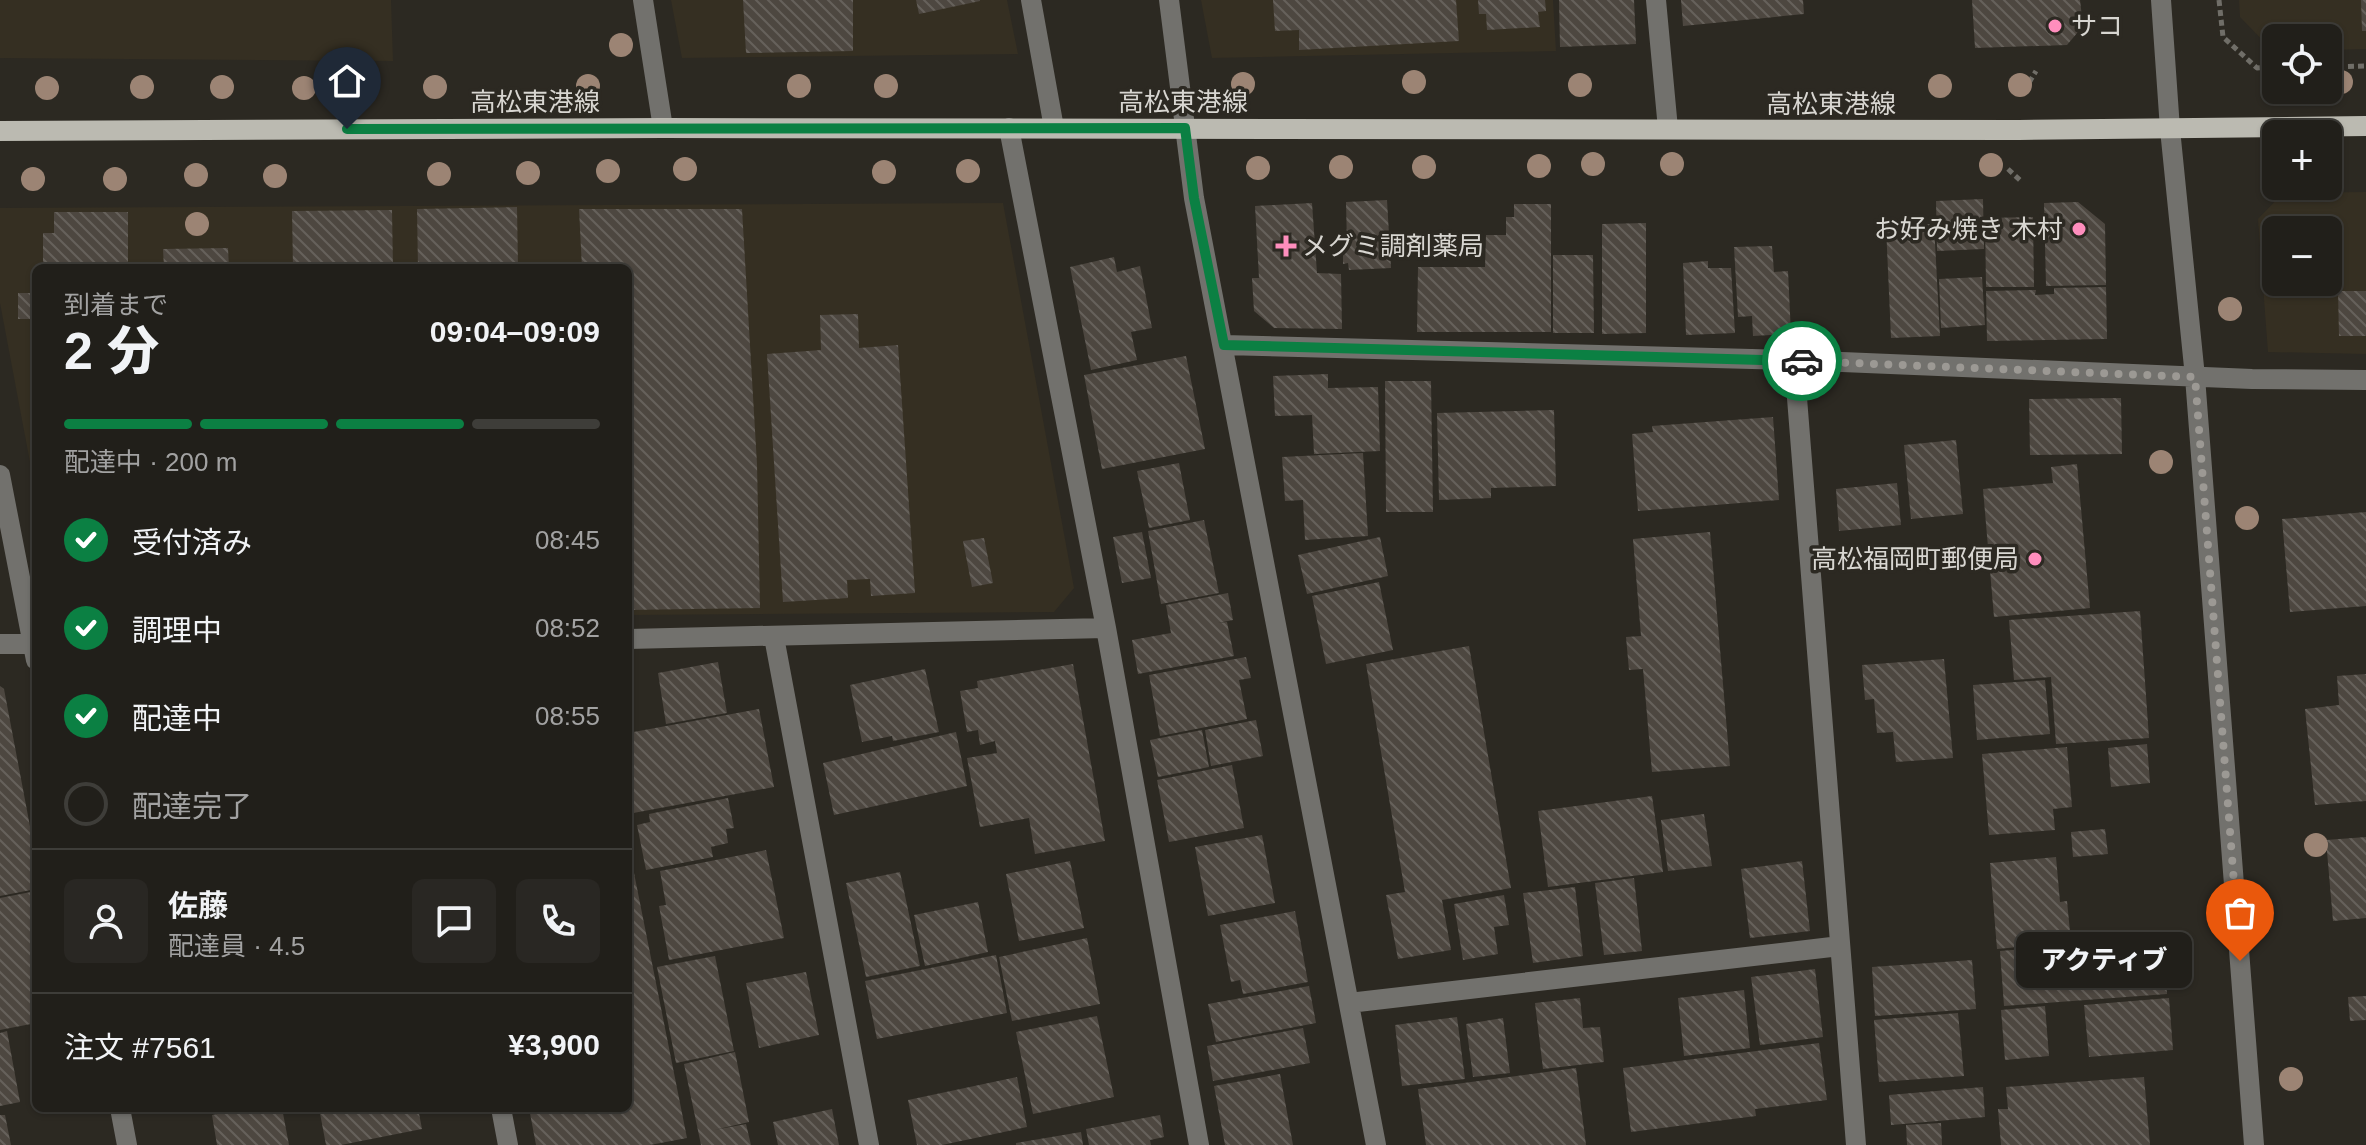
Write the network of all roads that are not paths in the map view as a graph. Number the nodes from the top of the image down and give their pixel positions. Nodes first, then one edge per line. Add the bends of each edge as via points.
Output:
1 (643, 0) edge
2 (1031, 0) edge
3 (1169, 0) edge
4 (1656, 0) edge
5 (2161, 0) edge
6 (2366, 126) edge
7 (663, 128) junction
8 (1009, 128) junction
9 (1054, 128) junction
10 (1185, 128) junction
11 (1668, 129) junction
12 (2170, 129) junction
13 (0, 131) edge
14 (1224, 345) junction
15 (1794, 360) junction
16 (2195, 377) junction
17 (2366, 380) edge
18 (0, 475) edge
19 (1106, 628) junction
20 (32, 634) edge
21 (774, 637) junction
22 (632, 639) edge
23 (0, 644) edge
24 (32, 649) edge
25 (1840, 946) junction
26 (1349, 1003) junction
27 (121, 1112) edge
28 (502, 1112) edge
29 (127, 1145) edge
30 (508, 1145) edge
31 (869, 1145) edge
32 (1199, 1145) edge
33 (1376, 1145) edge
34 (1856, 1145) edge
35 (2254, 1145) edge

1 - 7 street
2 - 9 street
3 - 10 street
4 - 11 street
5 - 12 street
6 - 12 main road, 高松東港線
7 - 8 main road, 高松東港線
7 - 13 main road, 高松東港線
8 - 9 main road, 高松東港線
8 - 19 street
9 - 10 main road, 高松東港線
10 - 11 main road, 高松東港線
10 - 14 street
11 - 12 main road, 高松東港線
12 - 16 street
14 - 15 street
14 - 26 street
15 - 16 street
15 - 25 street
16 - 17 street
16 - 35 street
18 - 20 street
19 - 21 street
19 - 32 street
21 - 22 street
21 - 31 street
23 - 24 street
25 - 26 street
25 - 34 street
26 - 33 street
27 - 29 street
28 - 30 street

